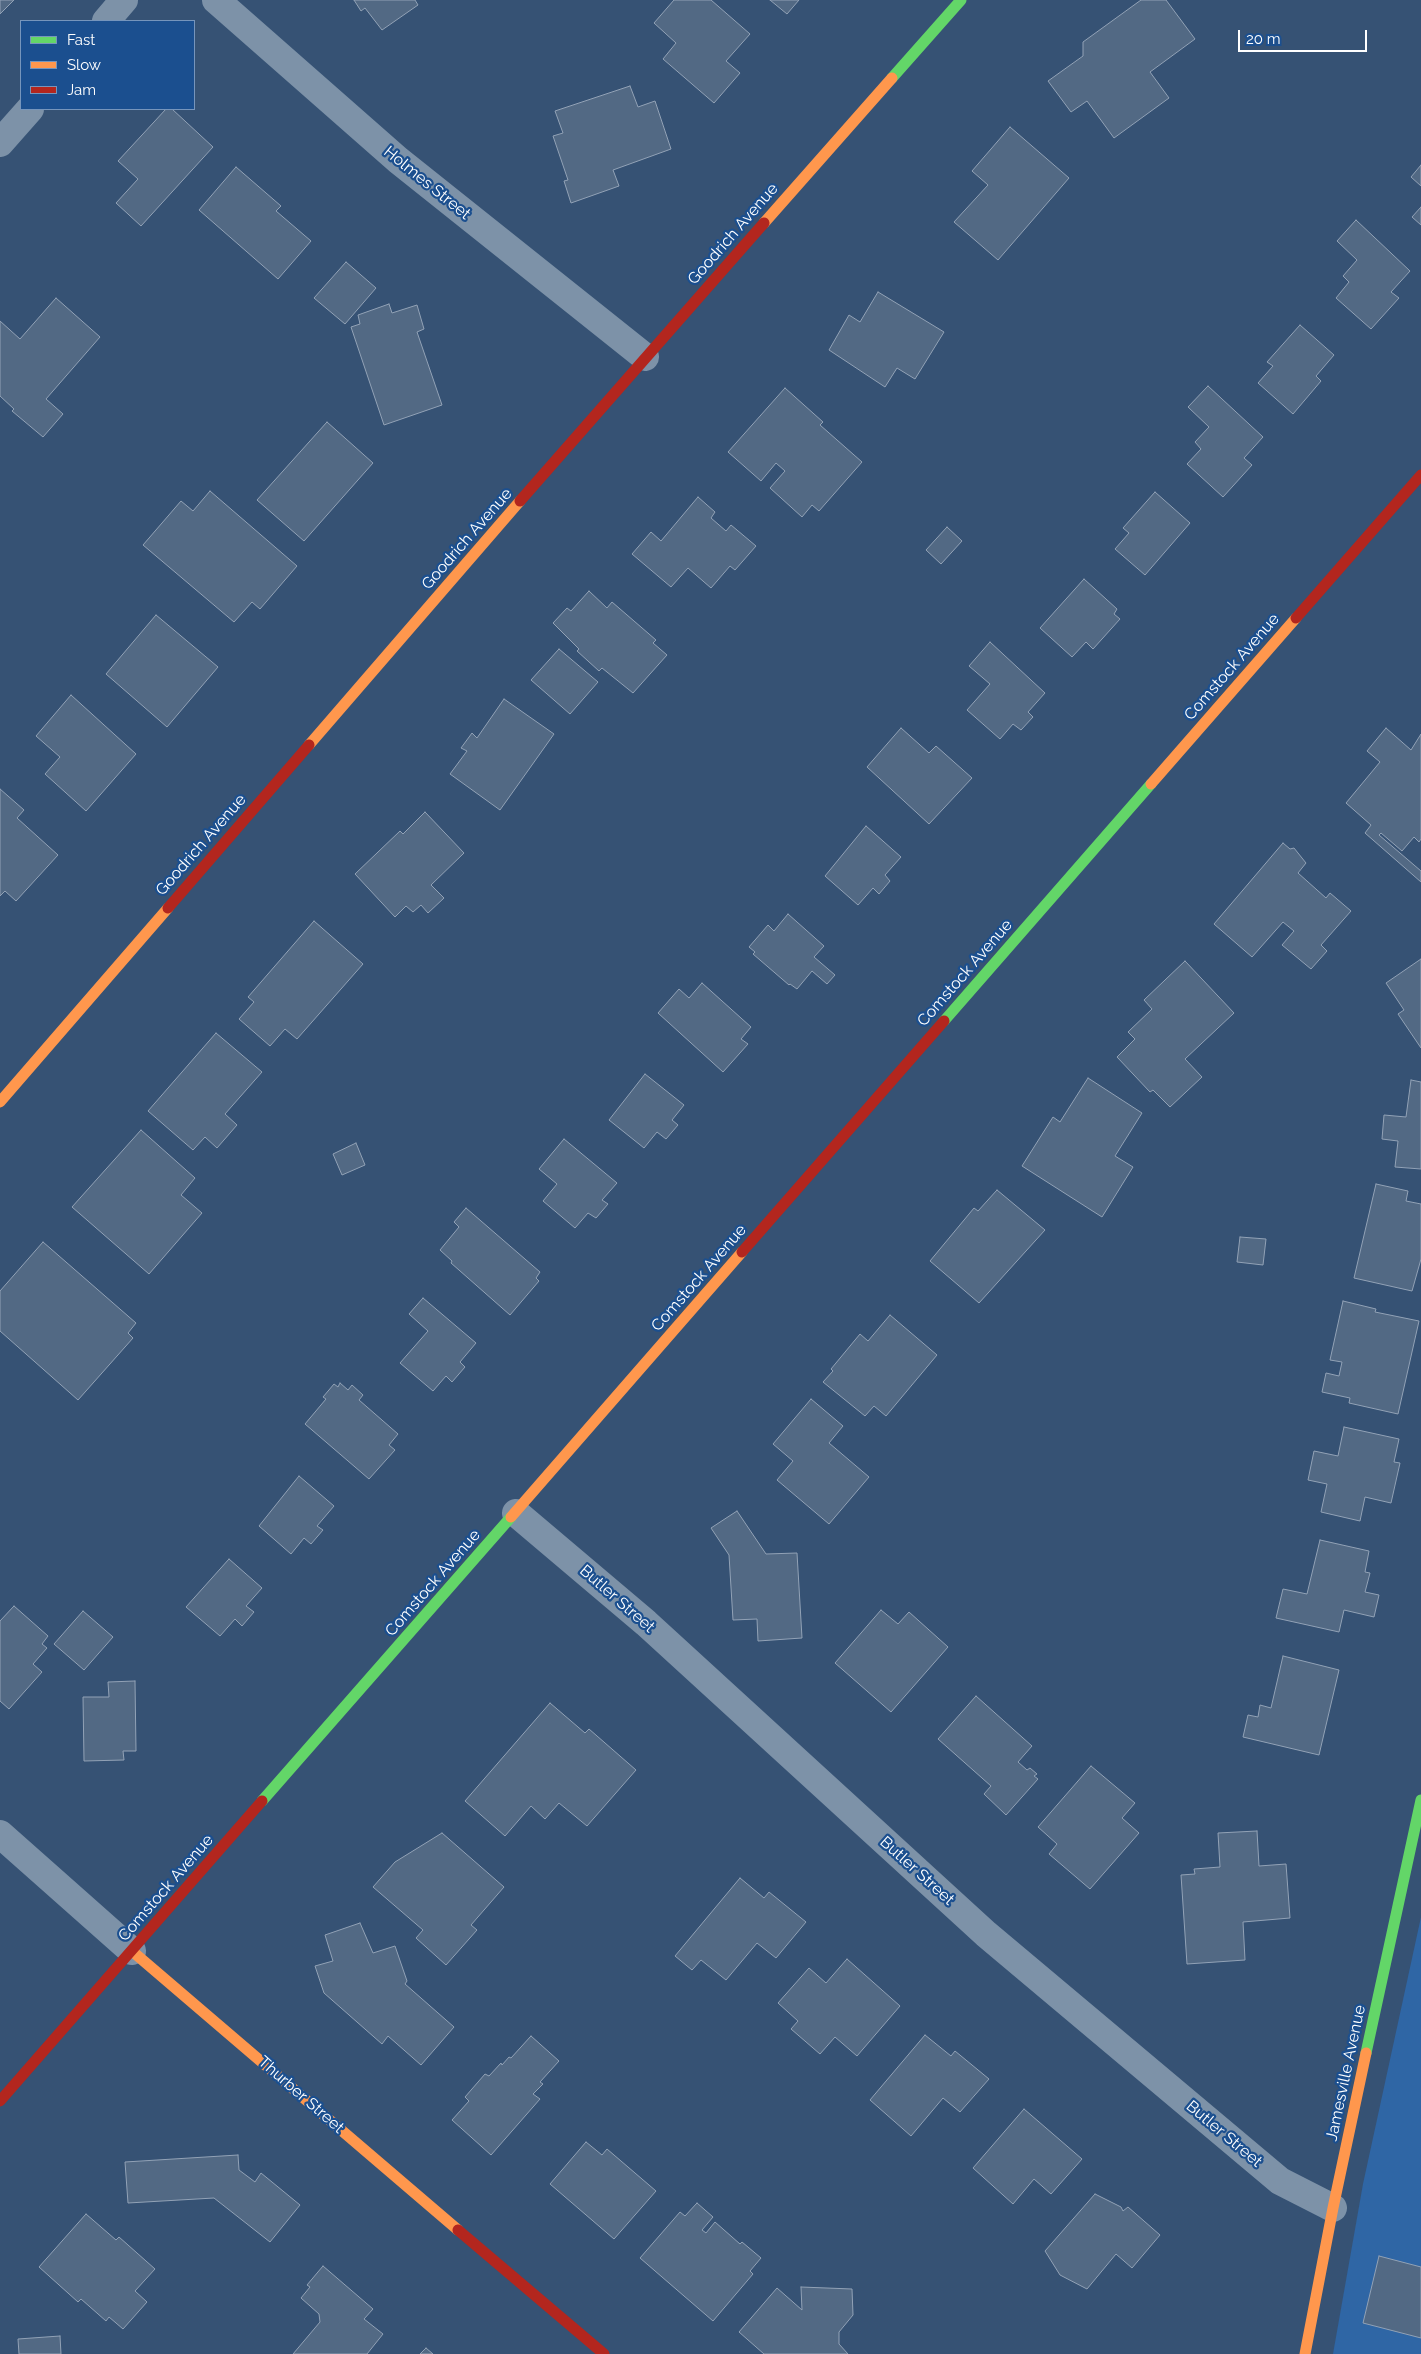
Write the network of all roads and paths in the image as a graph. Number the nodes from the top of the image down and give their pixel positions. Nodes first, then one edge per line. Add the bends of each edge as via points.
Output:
1 (124, 0) edge
2 (216, 0) edge
3 (961, 0) edge
4 (107, 20) edge
5 (29, 110) edge
6 (0, 143) edge
7 (645, 358) junction
8 (1421, 475) edge
9 (0, 1102) edge
10 (516, 1513) junction
11 (1421, 1800) edge
12 (0, 1834) edge
13 (132, 1951) junction
14 (0, 2101) edge
15 (1333, 2208) junction
16 (604, 2354) edge
17 (1305, 2354) edge

1 - 4 street
2 - 7 street, Holmes Street via 398,160
3 - 7 street, Goodrich Avenue
5 - 6 street
7 - 9 street, Goodrich Avenue
8 - 10 street, Comstock Avenue
10 - 13 street, Comstock Avenue
10 - 15 street, Butler Street via 646,1623 986,1934 1280,2181
11 - 15 street, Jamesville Avenue
12 - 13 street, Thurber Street
13 - 14 street, Comstock Avenue
13 - 16 street, Thurber Street
15 - 17 street, Jamesville Avenue

